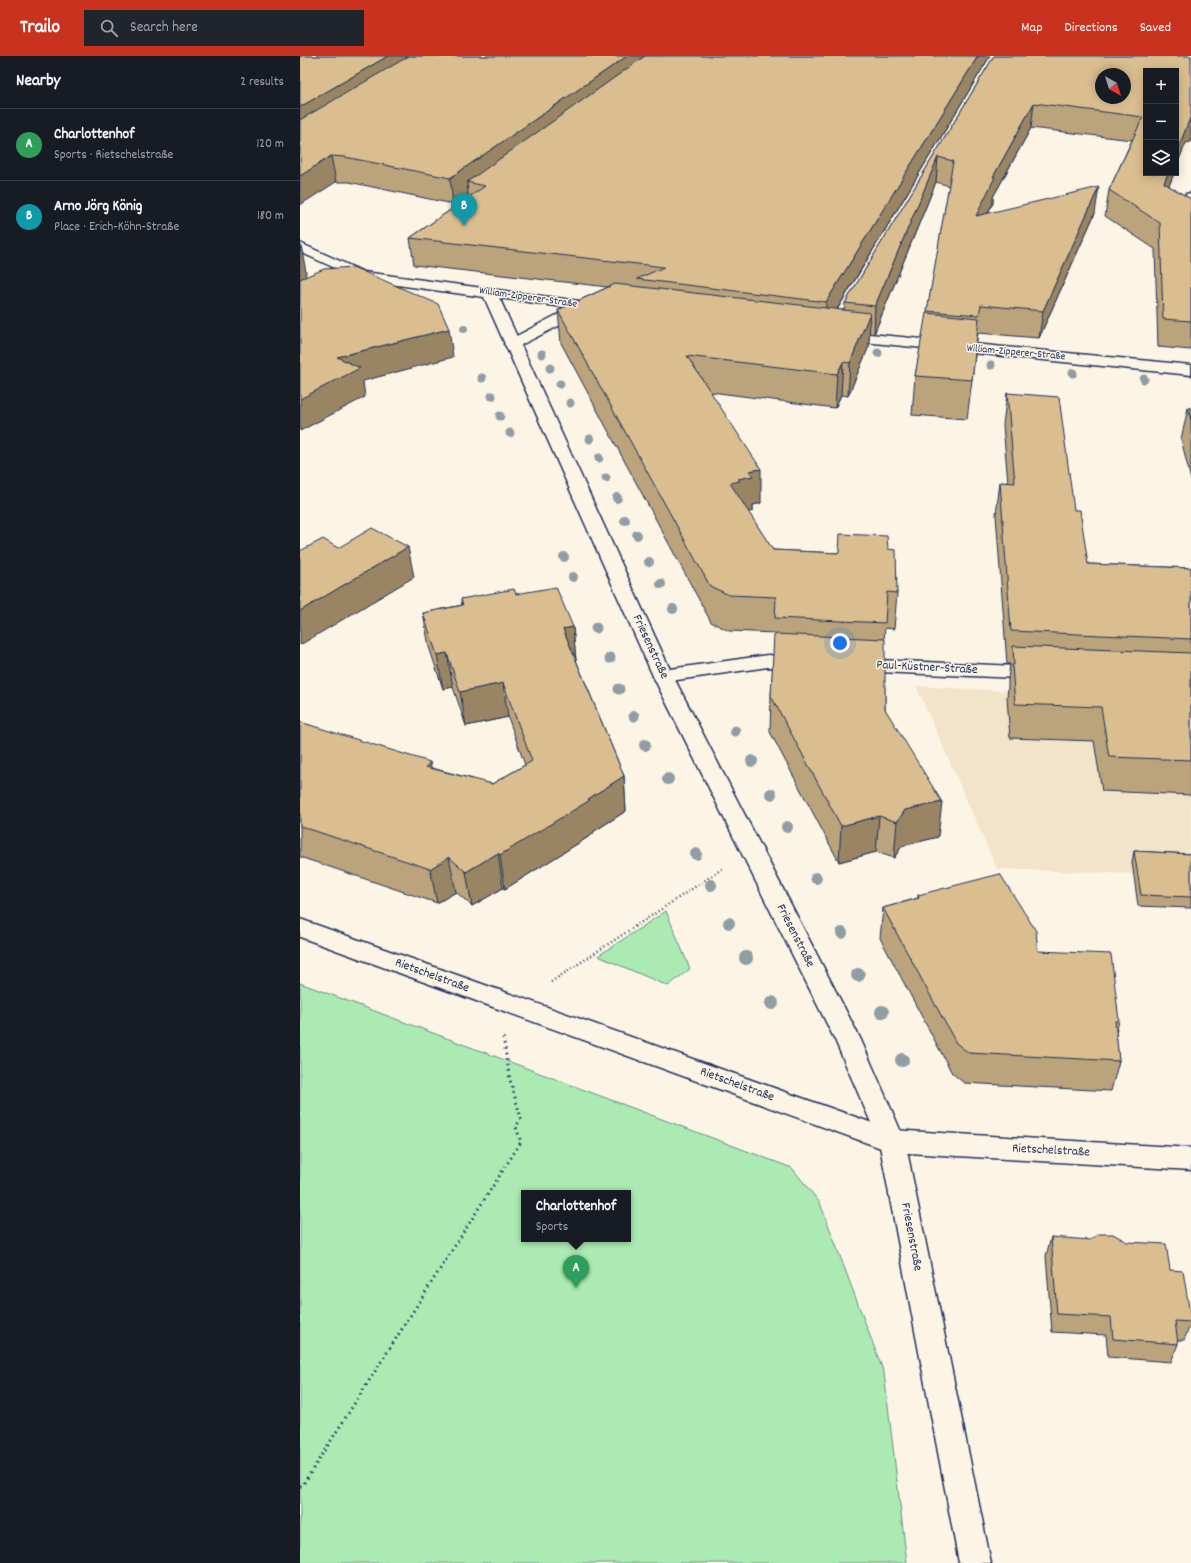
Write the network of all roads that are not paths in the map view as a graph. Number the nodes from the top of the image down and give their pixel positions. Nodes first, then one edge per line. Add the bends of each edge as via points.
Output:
1 (1191, 197) edge
2 (1191, 209) edge
3 (300, 247) edge
4 (361, 276) junction
5 (341, 285) edge
6 (490, 293) junction
7 (586, 306) junction
8 (616, 310) edge
9 (839, 322) edge
10 (512, 344) junction
11 (1191, 370) edge
12 (1057, 674) edge
13 (663, 676) junction
14 (300, 928) edge
15 (892, 1141) junction
16 (1191, 1159) edge
17 (975, 1563) edge

1 - 2 street via 1188,207
3 - 4 street, William-Zipperer-Straße
4 - 5 street
4 - 6 street, William-Zipperer-Straße
6 - 7 street, William-Zipperer-Straße
6 - 10 street, Friesenstraße
7 - 8 street, William-Zipperer-Straße
7 - 10 street
9 - 11 street, William-Zipperer-Straße via 827,335
10 - 13 street, Friesenstraße
12 - 13 street, Paul-Küstner-Straße via 768,661
13 - 15 street, Friesenstraße via 848,1040
14 - 15 street, Rietschelstraße
15 - 16 street, Rietschelstraße
15 - 17 street, Friesenstraße

